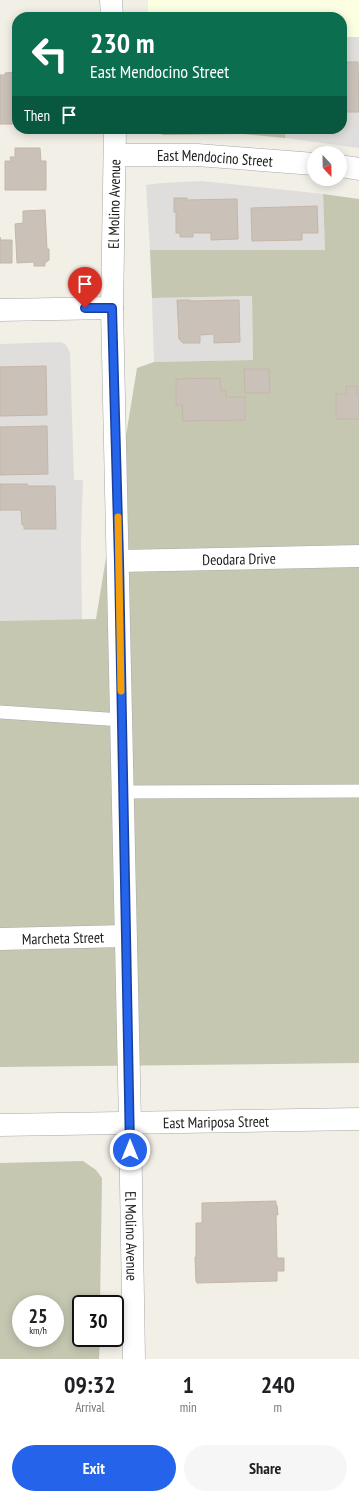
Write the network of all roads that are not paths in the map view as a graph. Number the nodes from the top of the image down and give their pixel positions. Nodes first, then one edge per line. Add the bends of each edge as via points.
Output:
1 (111, 0) edge
2 (112, 12) edge
3 (115, 134) edge
4 (115, 155) junction
5 (307, 163) edge
6 (347, 167) edge
7 (359, 169) edge
8 (112, 308) junction
9 (0, 310) edge
10 (359, 556) edge
11 (119, 561) junction
12 (0, 712) edge
13 (122, 720) junction
14 (359, 791) edge
15 (123, 792) junction
16 (125, 936) junction
17 (0, 939) edge
18 (359, 1119) edge
19 (130, 1122) junction
20 (0, 1125) edge
21 (134, 1359) edge

1 - 2 street
3 - 4 street, El Molino Avenue
4 - 5 street, East Mendocino Street via 197,155
4 - 8 street, El Molino Avenue
6 - 7 street
8 - 9 street
8 - 11 street, El Molino Avenue
10 - 11 street, Deodara Drive
11 - 13 street, El Molino Avenue
12 - 13 lane
13 - 15 street, El Molino Avenue
14 - 15 lane
15 - 16 street, El Molino Avenue
16 - 17 street, Marcheta Street
16 - 19 street, El Molino Avenue
18 - 19 street, East Mariposa Street
19 - 20 street, East Mariposa Street
19 - 21 street, El Molino Avenue

